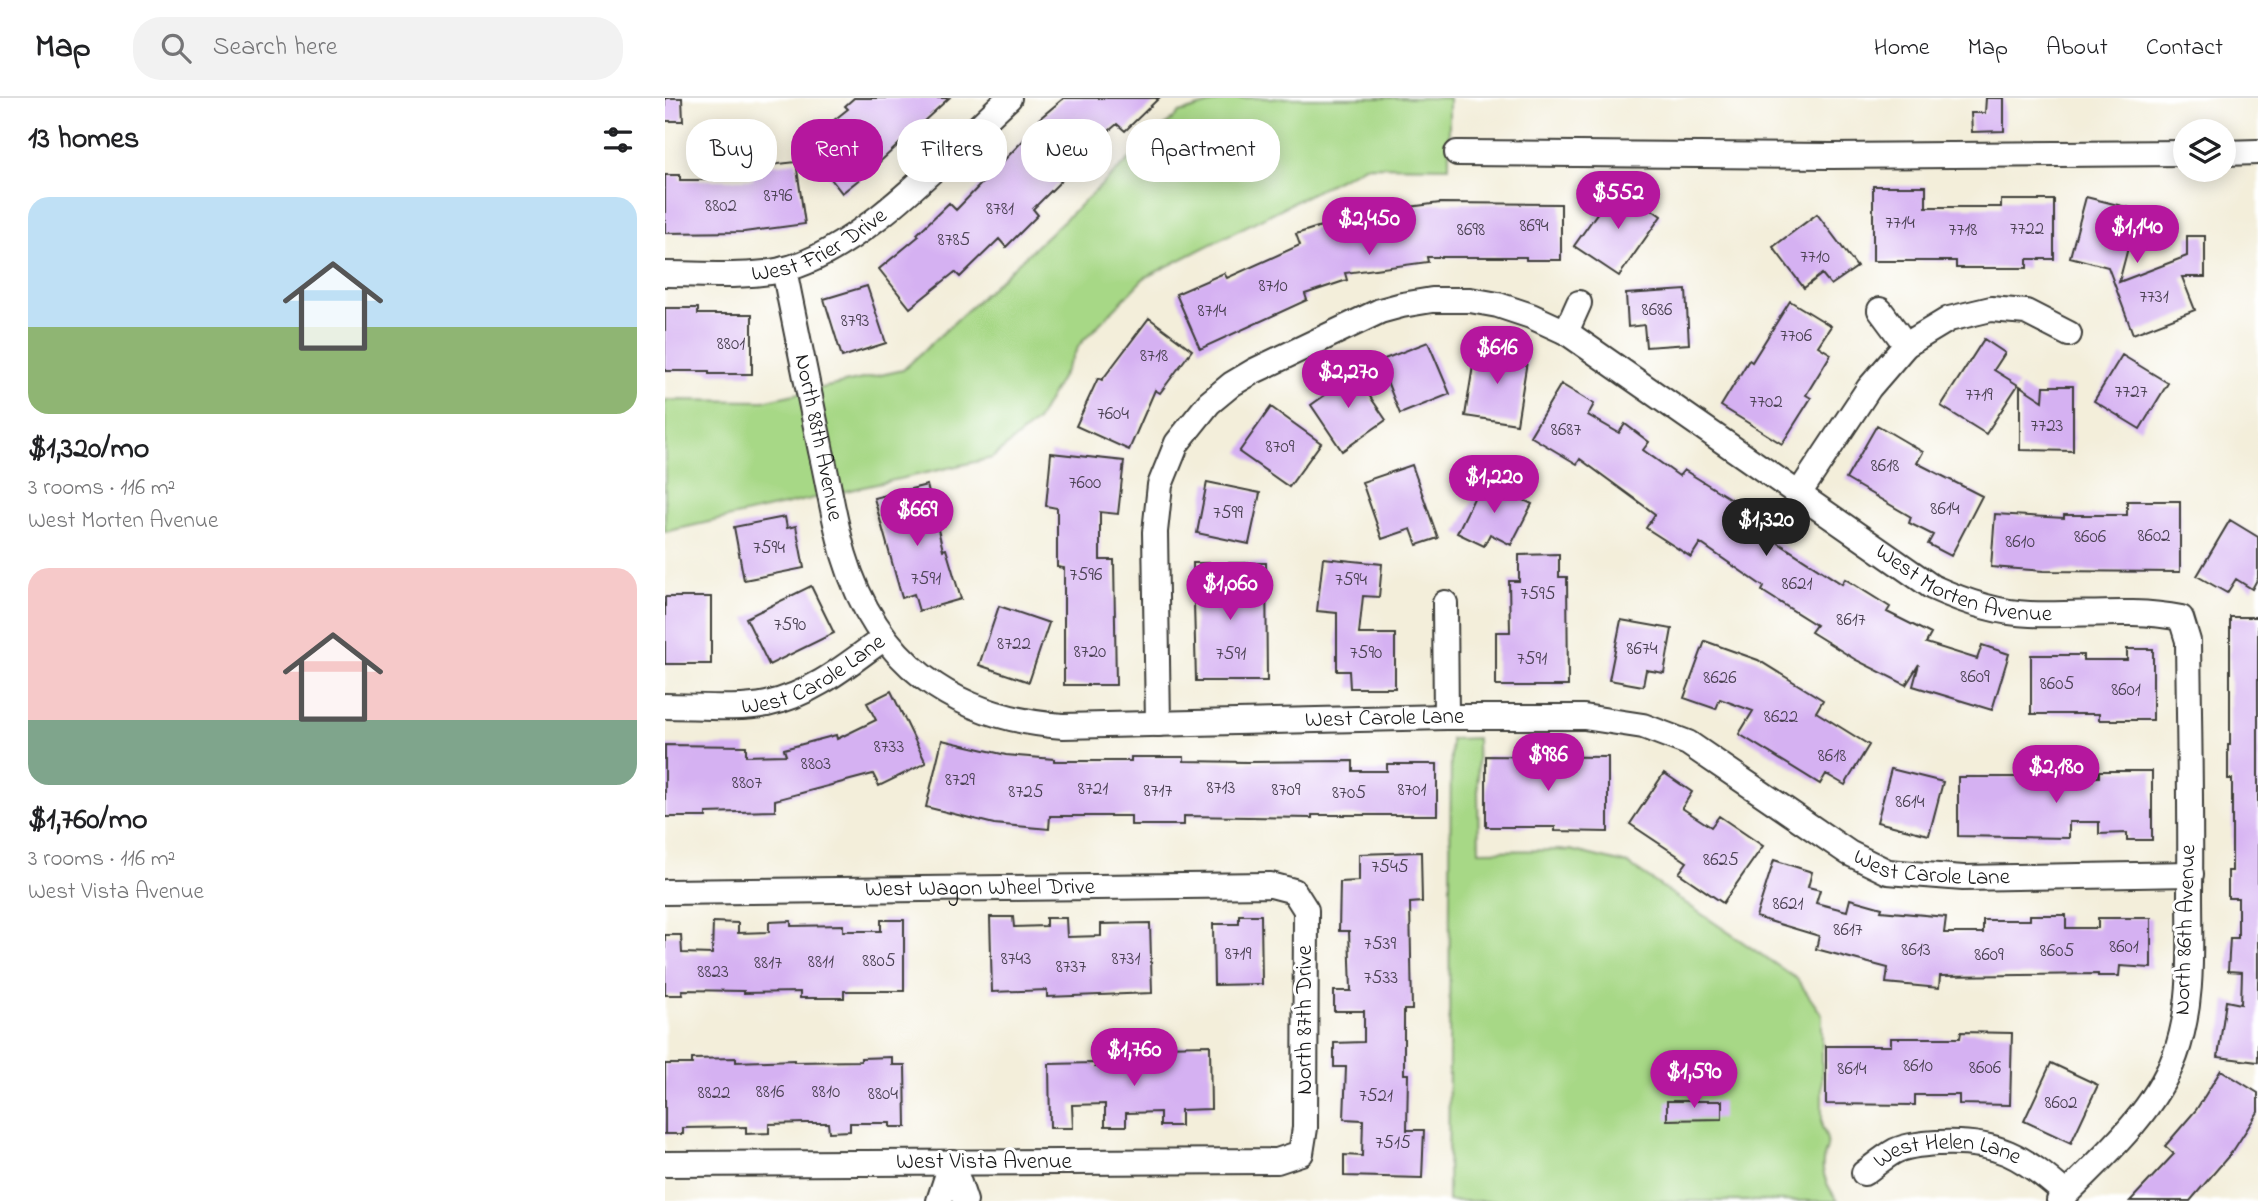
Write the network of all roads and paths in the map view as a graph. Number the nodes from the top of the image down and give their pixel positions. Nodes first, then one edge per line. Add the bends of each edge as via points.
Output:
1 (1009, 98) edge
2 (2236, 152) edge
3 (2258, 152) edge
4 (1457, 153) dead end
5 (2173, 153) edge
6 (784, 269) junction
7 (665, 274) edge
8 (1579, 303) dead end
9 (1880, 310) dead end
10 (1566, 332) junction
11 (2069, 334) dead end
12 (1906, 345) junction
13 (1798, 495) junction
14 (1445, 603) dead end
15 (2181, 618) joint
16 (884, 638) junction
17 (665, 706) edge
18 (1446, 717) junction
19 (1158, 724) junction
20 (2190, 874) junction
21 (1294, 891) joint
22 (665, 892) edge
23 (1301, 1153) joint
24 (952, 1162) junction
25 (665, 1164) edge
26 (1864, 1173) dead end
27 (2063, 1198) edge
28 (939, 1201) edge
29 (965, 1201) edge

1 - 6 street, West Frier Drive via 897,202 822,254
2 - 3 street
4 - 5 street
6 - 7 street, West Frier Drive via 758,274
6 - 16 street, North 88th Avenue via 845,556
8 - 10 street
9 - 12 street
10 - 13 street, West Morten Avenue
10 - 19 street, West Morten Avenue via 1520,312 1470,300 1402,305 1254,371 1209,403 1178,443 1160,485 1155,532
11 - 12 street via 2026,312 1991,309 1949,319
12 - 13 street via 1869,388
13 - 15 street, West Morten Avenue via 1932,587 1957,598 2028,614 2154,612
14 - 18 street
15 - 20 street, North 86th Avenue via 2188,641
16 - 17 street, West Carole Lane via 824,682 799,694 766,704
16 - 19 street, West Carole Lane via 933,684 1002,717 1063,726
18 - 19 street, West Carole Lane
18 - 20 street, West Carole Lane via 1584,717 1643,726 1688,743 1849,853 1888,872 1963,878
20 - 27 street, North 86th Avenue via 2186,1011 2175,1055 2130,1129
21 - 22 street, West Wagon Wheel Drive via 1271,885
21 - 23 street, North 87th Drive via 1305,911 1305,1128
23 - 24 street, West Vista Avenue via 1277,1161
24 - 25 street, West Vista Avenue
24 - 28 street
24 - 29 street
26 - 27 street, West Helen Lane via 1896,1151 1920,1144 1988,1145 2035,1167

